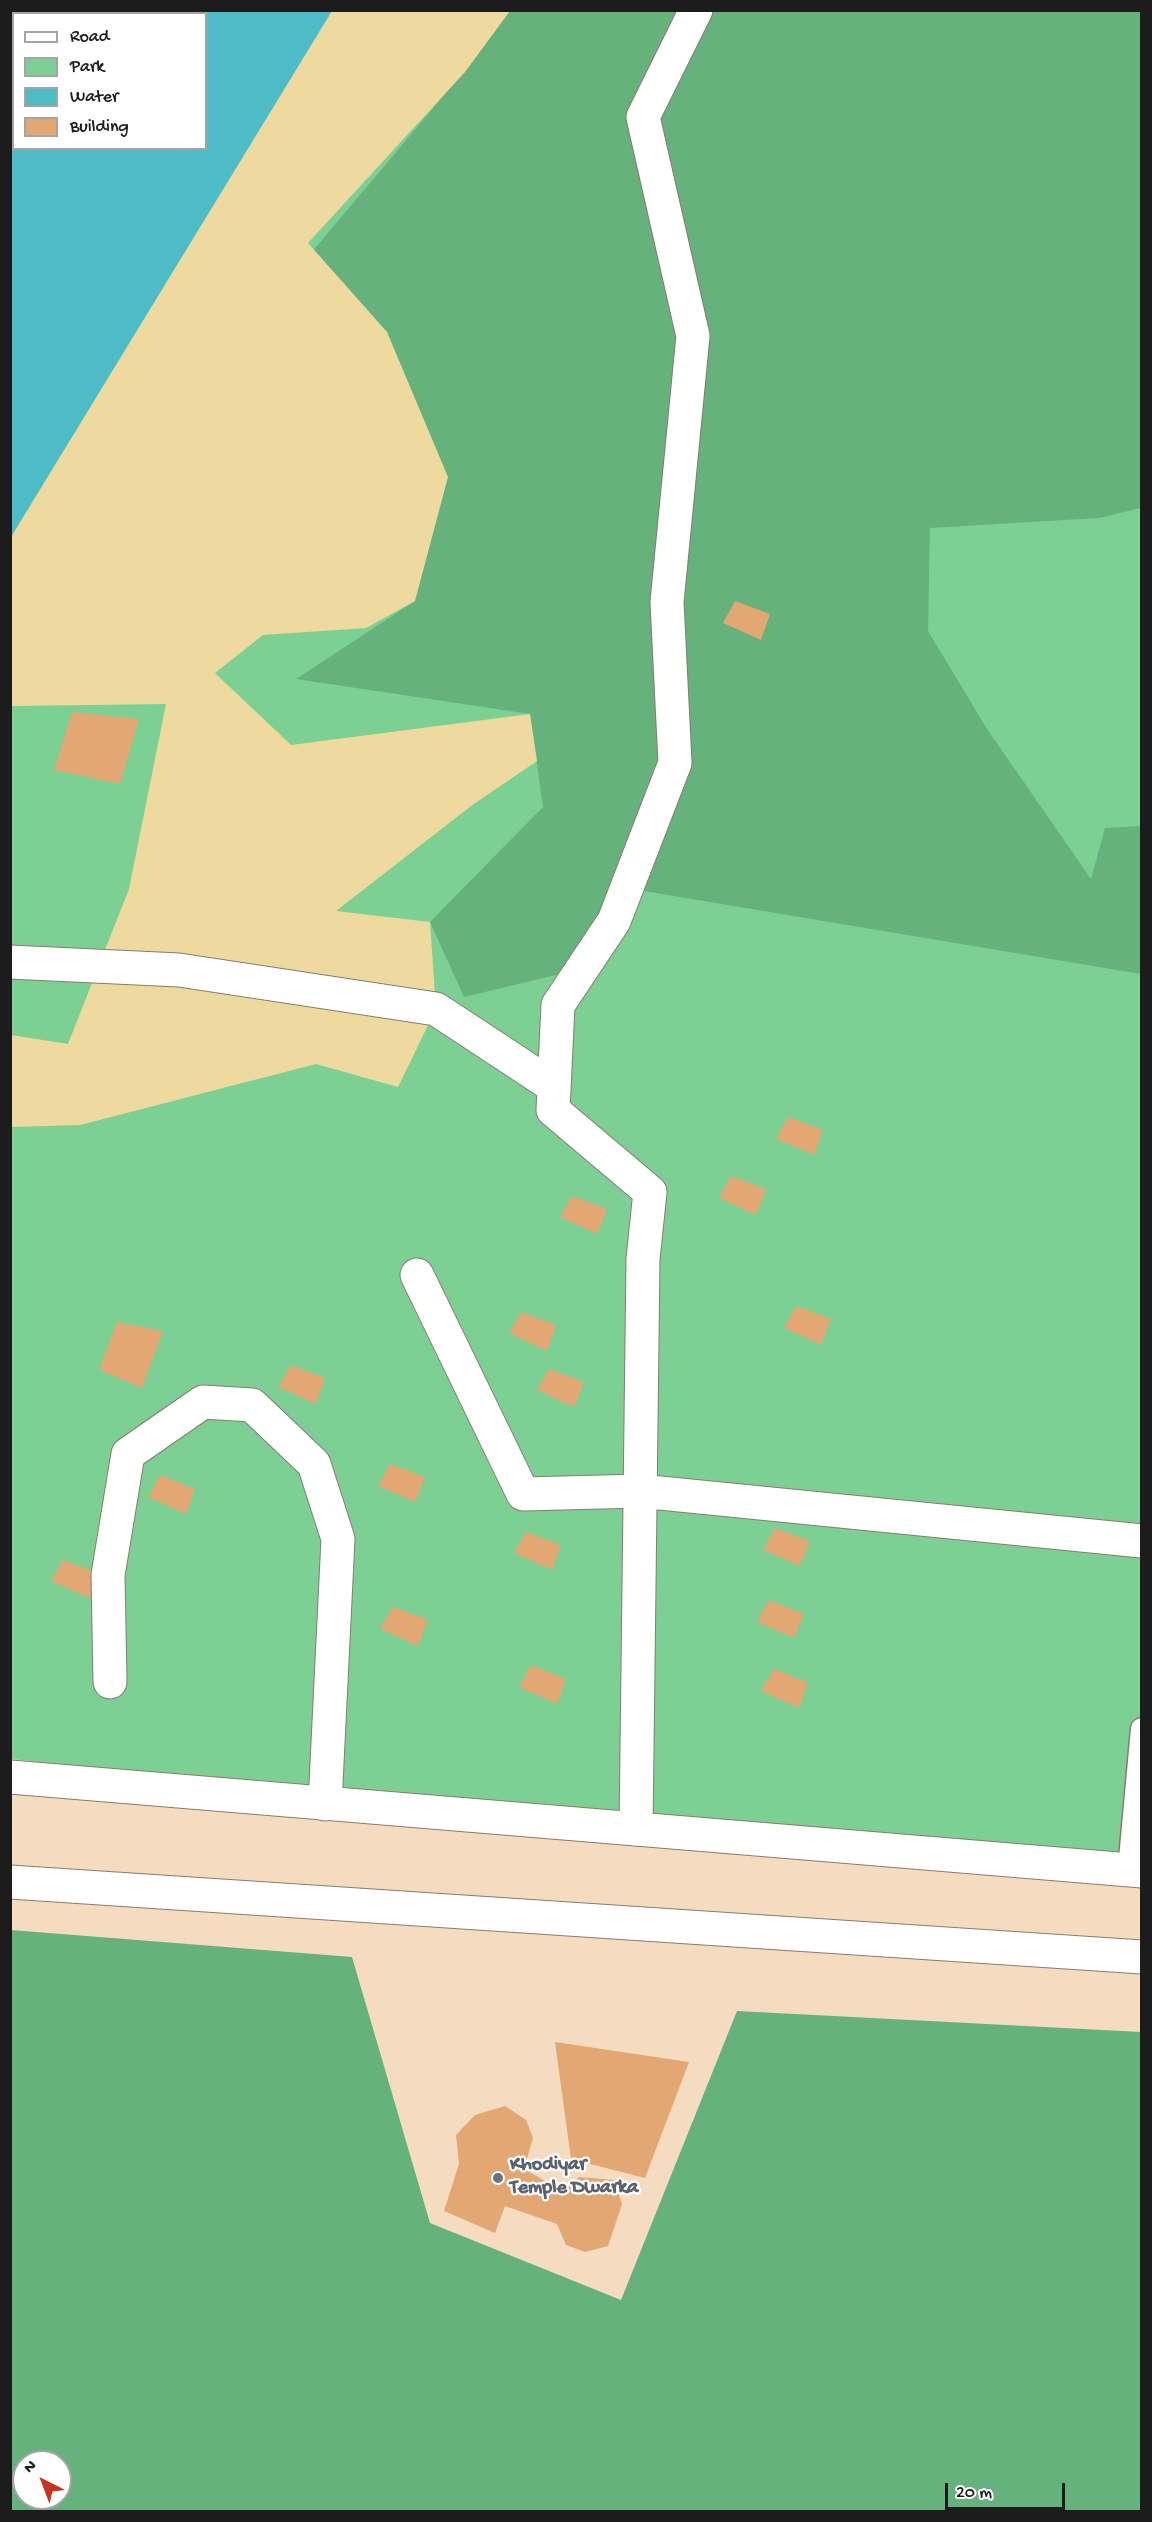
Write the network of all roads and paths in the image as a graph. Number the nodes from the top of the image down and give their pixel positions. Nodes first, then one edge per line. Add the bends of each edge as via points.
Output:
1 (696, 10) edge
2 (10, 962) edge
3 (553, 1086) junction
4 (417, 1275) dead end
5 (640, 1491) junction
6 (1142, 1541) edge
7 (110, 1682) dead end
8 (1142, 1729) edge
9 (10, 1778) edge
10 (325, 1804) junction
11 (636, 1829) junction
12 (1135, 1870) edge
13 (10, 1882) edge
14 (1142, 1957) edge

1 - 3 main road via 643,117 693,336 667,602 675,763 614,921 558,1005
2 - 3 main road via 179,970 436,1008
3 - 5 main road via 553,1110 650,1192 644,1259
4 - 5 main road via 522,1494
5 - 6 main road
5 - 11 main road
7 - 10 main road via 108,1575 128,1454 202,1402 252,1405 314,1464 338,1539
8 - 12 lane
9 - 10 main road
10 - 11 main road
11 - 12 main road
13 - 14 main road

